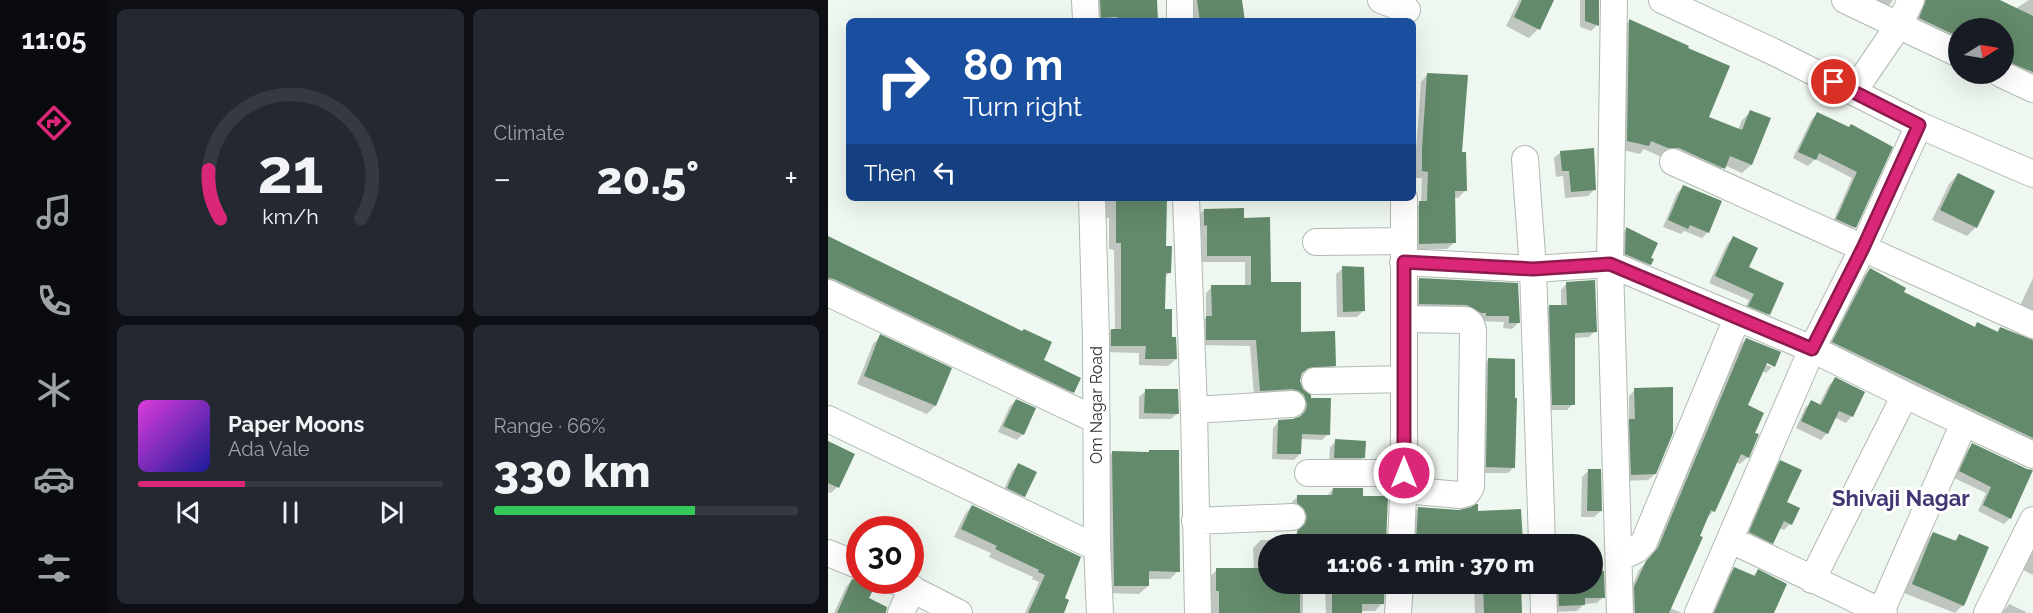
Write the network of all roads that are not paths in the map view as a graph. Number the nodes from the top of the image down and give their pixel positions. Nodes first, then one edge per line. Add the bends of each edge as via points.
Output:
1 (1085, 0) edge
2 (1180, 0) edge
3 (1381, 0) edge
4 (1614, 0) edge
5 (1662, 0) edge
6 (1845, 0) edge
7 (1911, 0) edge
8 (1407, 10) edge
9 (1086, 18) edge
10 (1180, 18) edge
11 (1899, 25) junction
12 (1948, 49) edge
13 (2014, 80) edge
14 (2033, 89) edge
15 (1852, 92) junction
16 (1919, 125) junction
17 (1525, 159) dead end
18 (1673, 162) dead end
19 (2033, 174) edge
20 (1092, 201) edge
21 (1186, 201) edge
22 (1404, 201) edge
23 (1316, 242) dead end
24 (1863, 248) junction
25 (1404, 251) junction
26 (1610, 264) junction
27 (1533, 269) junction
28 (828, 293) edge
29 (1737, 318) junction
30 (1404, 319) junction
31 (2033, 325) edge
32 (1812, 349) junction
33 (1404, 379) junction
34 (1314, 381) dead end
35 (1905, 395) junction
36 (1292, 404) dead end
37 (1194, 410) junction
38 (828, 419) edge
39 (1096, 420) junction
40 (1964, 423) junction
41 (2033, 454) edge
42 (1308, 473) dead end
43 (1404, 482) junction
44 (1292, 517) dead end
45 (2033, 520) edge
46 (1195, 521) junction
47 (1401, 534) edge
48 (1542, 534) edge
49 (1736, 542) junction
50 (1097, 548) junction
51 (828, 553) edge
52 (1619, 558) junction
53 (846, 560) edge
54 (1812, 580) junction
55 (902, 594) edge
56 (922, 594) edge
57 (1399, 594) edge
58 (1543, 594) edge
59 (1883, 612) edge
60 (901, 613) edge
61 (959, 613) edge
62 (1100, 613) edge
63 (1198, 613) edge
64 (1398, 613) edge
65 (1544, 613) edge
66 (1620, 613) edge
67 (1698, 613) edge
68 (1986, 613) edge

1 - 9 street
2 - 10 street
3 - 8 street
4 - 26 street
5 - 15 street
6 - 11 street
7 - 11 street
11 - 12 street
11 - 15 street
13 - 14 street
15 - 16 street
16 - 19 street
16 - 24 street
17 - 27 street
18 - 24 street
20 - 39 street, Om Nagar Road
21 - 37 street
22 - 25 street
23 - 25 street
24 - 31 street
24 - 32 street
25 - 27 street
25 - 30 street
26 - 27 street
26 - 29 street
26 - 52 street
27 - 48 street
28 - 39 street
29 - 32 street
29 - 52 street via 1644,542
30 - 33 street
30 - 43 street via 1466,320 1471,324 1473,341 1471,487 1460,495
32 - 35 street
32 - 49 street
33 - 34 street
33 - 43 street
35 - 40 street
35 - 54 street
36 - 37 street
37 - 46 street
38 - 50 street
39 - 50 street, Om Nagar Road
40 - 41 street
40 - 59 street
42 - 43 street
43 - 47 street
44 - 46 street
45 - 68 street
46 - 63 street
49 - 54 street
49 - 67 street
50 - 62 street, Om Nagar Road
51 - 53 street
52 - 66 street
54 - 59 street
55 - 60 street
56 - 61 street
57 - 64 street
58 - 65 street

